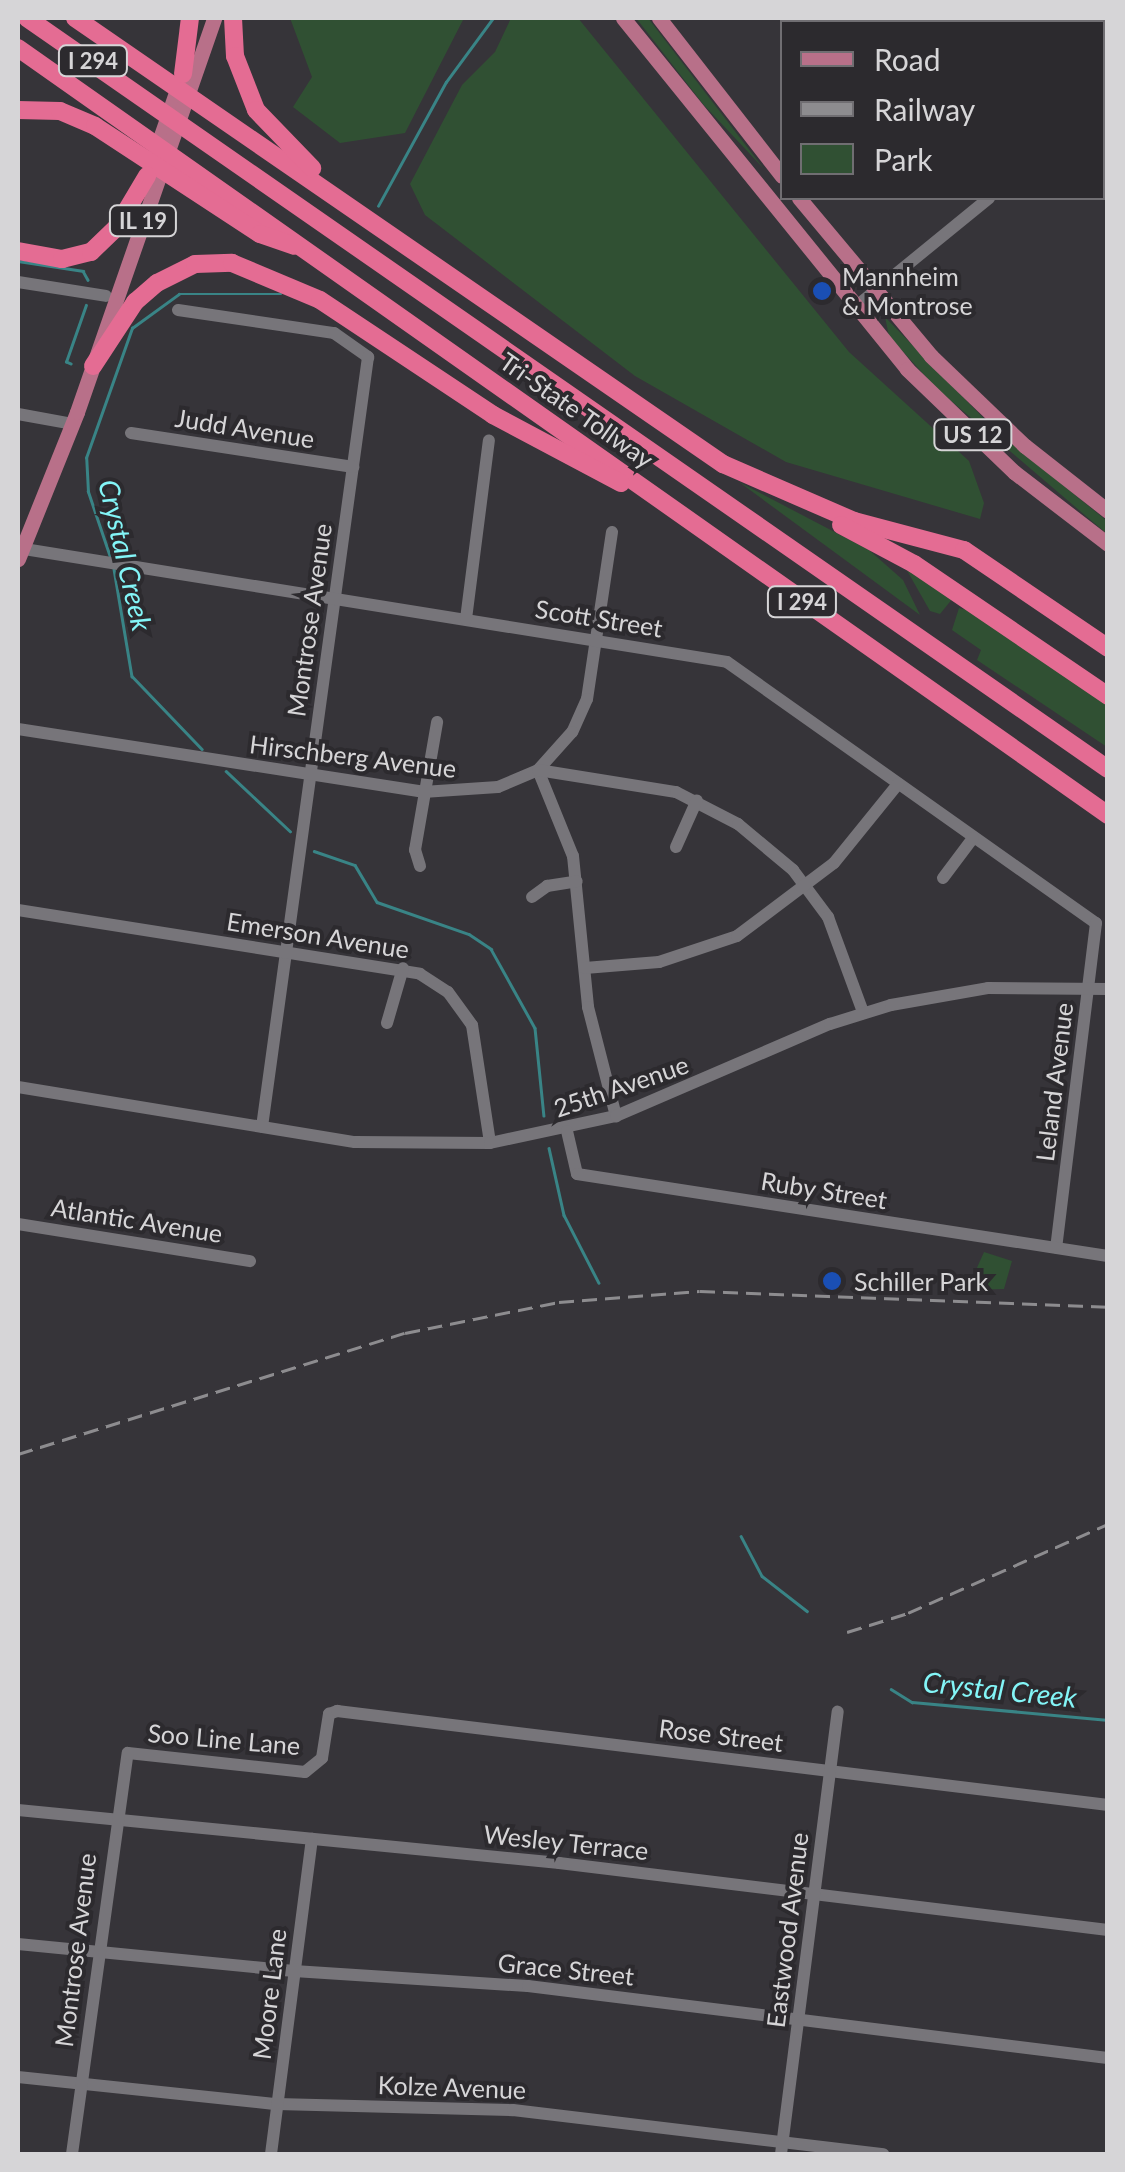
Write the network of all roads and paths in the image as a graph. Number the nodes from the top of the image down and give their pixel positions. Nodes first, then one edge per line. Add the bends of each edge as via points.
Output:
1 (27, 18) edge
2 (74, 18) edge
3 (92, 18) edge
4 (190, 18) edge
5 (203, 18) edge
6 (214, 18) edge
7 (232, 18) edge
8 (623, 18) edge
9 (658, 18) edge
10 (18, 48) edge
11 (172, 77) junction
12 (18, 110) edge
13 (780, 173) edge
14 (147, 176) junction
15 (802, 200) edge
16 (986, 200) edge
17 (18, 251) edge
18 (314, 254) junction
19 (18, 282) edge
20 (875, 292) junction
21 (479, 295) junction
22 (106, 296) junction
23 (853, 309) junction
24 (178, 310) dead end
25 (92, 366) junction
26 (18, 414) edge
27 (68, 423) junction
28 (131, 433) dead end
29 (489, 440) dead end
30 (353, 467) junction
31 (738, 472) junction
32 (675, 510) junction
33 (1108, 511) edge
34 (612, 532) dead end
35 (1108, 544) edge
36 (19, 552) edge
37 (335, 599) junction
38 (466, 620) junction
39 (598, 641) junction
40 (1108, 648) edge
41 (1108, 696) edge
42 (438, 722) dead end
43 (18, 729) edge
44 (1108, 769) edge
45 (538, 770) junction
46 (310, 775) junction
47 (898, 784) junction
48 (423, 792) junction
49 (697, 800) junction
50 (1108, 815) edge
51 (973, 838) junction
52 (676, 847) dead end
53 (420, 866) dead end
54 (943, 878) dead end
55 (577, 882) junction
56 (806, 886) junction
57 (532, 897) dead end
58 (18, 910) edge
59 (1096, 922) joint
60 (286, 952) junction
61 (403, 968) junction
62 (585, 968) junction
63 (1089, 986) junction
64 (1108, 989) edge
65 (863, 1012) junction
66 (388, 1023) dead end
67 (18, 1087) edge
68 (616, 1116) junction
69 (262, 1126) junction
70 (566, 1132) junction
71 (490, 1143) junction
72 (18, 1224) edge
73 (1056, 1248) junction
74 (1108, 1256) edge
75 (250, 1261) dead end
76 (838, 1712) dead end
77 (329, 1714) joint
78 (128, 1753) joint
79 (830, 1771) junction
80 (1108, 1806) edge
81 (18, 1810) edge
82 (114, 1820) junction
83 (312, 1839) junction
84 (814, 1894) junction
85 (1108, 1930) edge
86 (18, 1944) edge
87 (97, 1951) junction
88 (294, 1972) junction
89 (798, 2018) junction
90 (1108, 2058) edge
91 (18, 2077) edge
92 (81, 2083) junction
93 (277, 2104) junction
94 (781, 2148) edge
95 (72, 2154) edge
96 (271, 2154) edge
97 (883, 2154) edge

1 - 44 highway, Tri-State Tollway / I 294
2 - 11 highway, I 294
3 - 11 highway
4 - 11 highway
5 - 11 main road, IL 19
6 - 25 main road, IL 19
7 - 21 highway via 244,86 273,133
8 - 23 main road, US 12
9 - 13 main road
10 - 18 highway, Tri-State Tollway / I 294
11 - 14 main road, IL 19
11 - 21 highway
12 - 18 highway via 72,115 260,234
14 - 17 highway via 116,228 91,252 62,259
14 - 22 main road, IL 19
15 - 20 main road, US 12
16 - 20 street
18 - 32 highway, Tri-State Tollway / I 294
19 - 22 street
20 - 23 street
20 - 33 main road, US 12 via 1000,423
21 - 31 highway
22 - 27 main road, IL 19
23 - 35 main road, US 12 via 973,435
24 - 30 street, Montrose Avenue via 334,333 368,357
25 - 27 main road, IL 19
25 - 32 highway via 135,302 156,283 196,264 232,263 320,300 493,415
26 - 27 street
27 - 36 main road, IL 19
28 - 30 street, Judd Avenue
29 - 38 street
30 - 37 street, Montrose Avenue
31 - 40 highway via 854,520 964,550
31 - 41 highway via 914,564
32 - 50 highway, Tri-State Tollway / I 294
34 - 39 street
36 - 37 street, Scott Street
37 - 38 street, Scott Street
37 - 46 street, Montrose Avenue
38 - 39 street, Scott Street
39 - 45 street via 580,715
39 - 47 street, Scott Street via 726,662
42 - 48 street
43 - 46 street, Hirschberg Avenue
45 - 48 street, Hirschberg Avenue via 498,788
45 - 49 street, Hirschberg Avenue via 636,780
45 - 55 street via 560,814
46 - 48 street, Hirschberg Avenue
46 - 60 street, Montrose Avenue
47 - 51 street, Scott Street
47 - 56 street via 854,844
48 - 53 street via 415,850
49 - 52 street
49 - 56 street, Hirschberg Avenue via 757,836
51 - 54 street
51 - 59 street, Scott Street
55 - 57 street via 547,886
55 - 62 street
56 - 62 street via 717,945 659,962
56 - 65 street, Hirschberg Avenue via 847,957
58 - 60 street, Emerson Avenue
59 - 63 street, Leland Avenue
60 - 61 street, Emerson Avenue
60 - 69 street, Montrose Avenue
61 - 66 street
61 - 71 street, Emerson Avenue via 448,992 472,1025
62 - 68 street via 594,1041
63 - 64 street, 25th Avenue
63 - 65 street, 25th Avenue via 988,988
63 - 73 street, Leland Avenue
65 - 68 street, 25th Avenue
67 - 69 street, 25th Avenue
68 - 70 street, 25th Avenue
69 - 71 street, 25th Avenue via 414,1147
70 - 71 street, 25th Avenue
70 - 73 street, Ruby Street via 578,1174
72 - 75 street, Atlantic Avenue
73 - 74 street, Ruby Street
76 - 79 street, Eastwood Avenue
77 - 78 street, Soo Line Lane via 316,1768
77 - 79 street, Rose Street
78 - 82 street, Montrose Avenue
79 - 80 street, Rose Street
79 - 84 street, Eastwood Avenue
81 - 82 street, Wesley Terrace
82 - 83 street, Wesley Terrace
82 - 87 street, Montrose Avenue
83 - 84 street, Wesley Terrace
83 - 88 street, Moore Lane
84 - 85 street, Wesley Terrace
84 - 89 street, Eastwood Avenue
86 - 87 street, Grace Street
87 - 88 street, Grace Street
87 - 92 street, Montrose Avenue
88 - 89 street, Grace Street via 528,1986
88 - 93 street, Moore Lane
89 - 90 street, Grace Street
89 - 94 street, Eastwood Avenue
91 - 92 street, Kolze Avenue
92 - 93 street, Kolze Avenue
92 - 95 street, Montrose Avenue
93 - 94 street, Kolze Avenue via 513,2110
93 - 96 street, Moore Lane
94 - 97 street, Kolze Avenue

